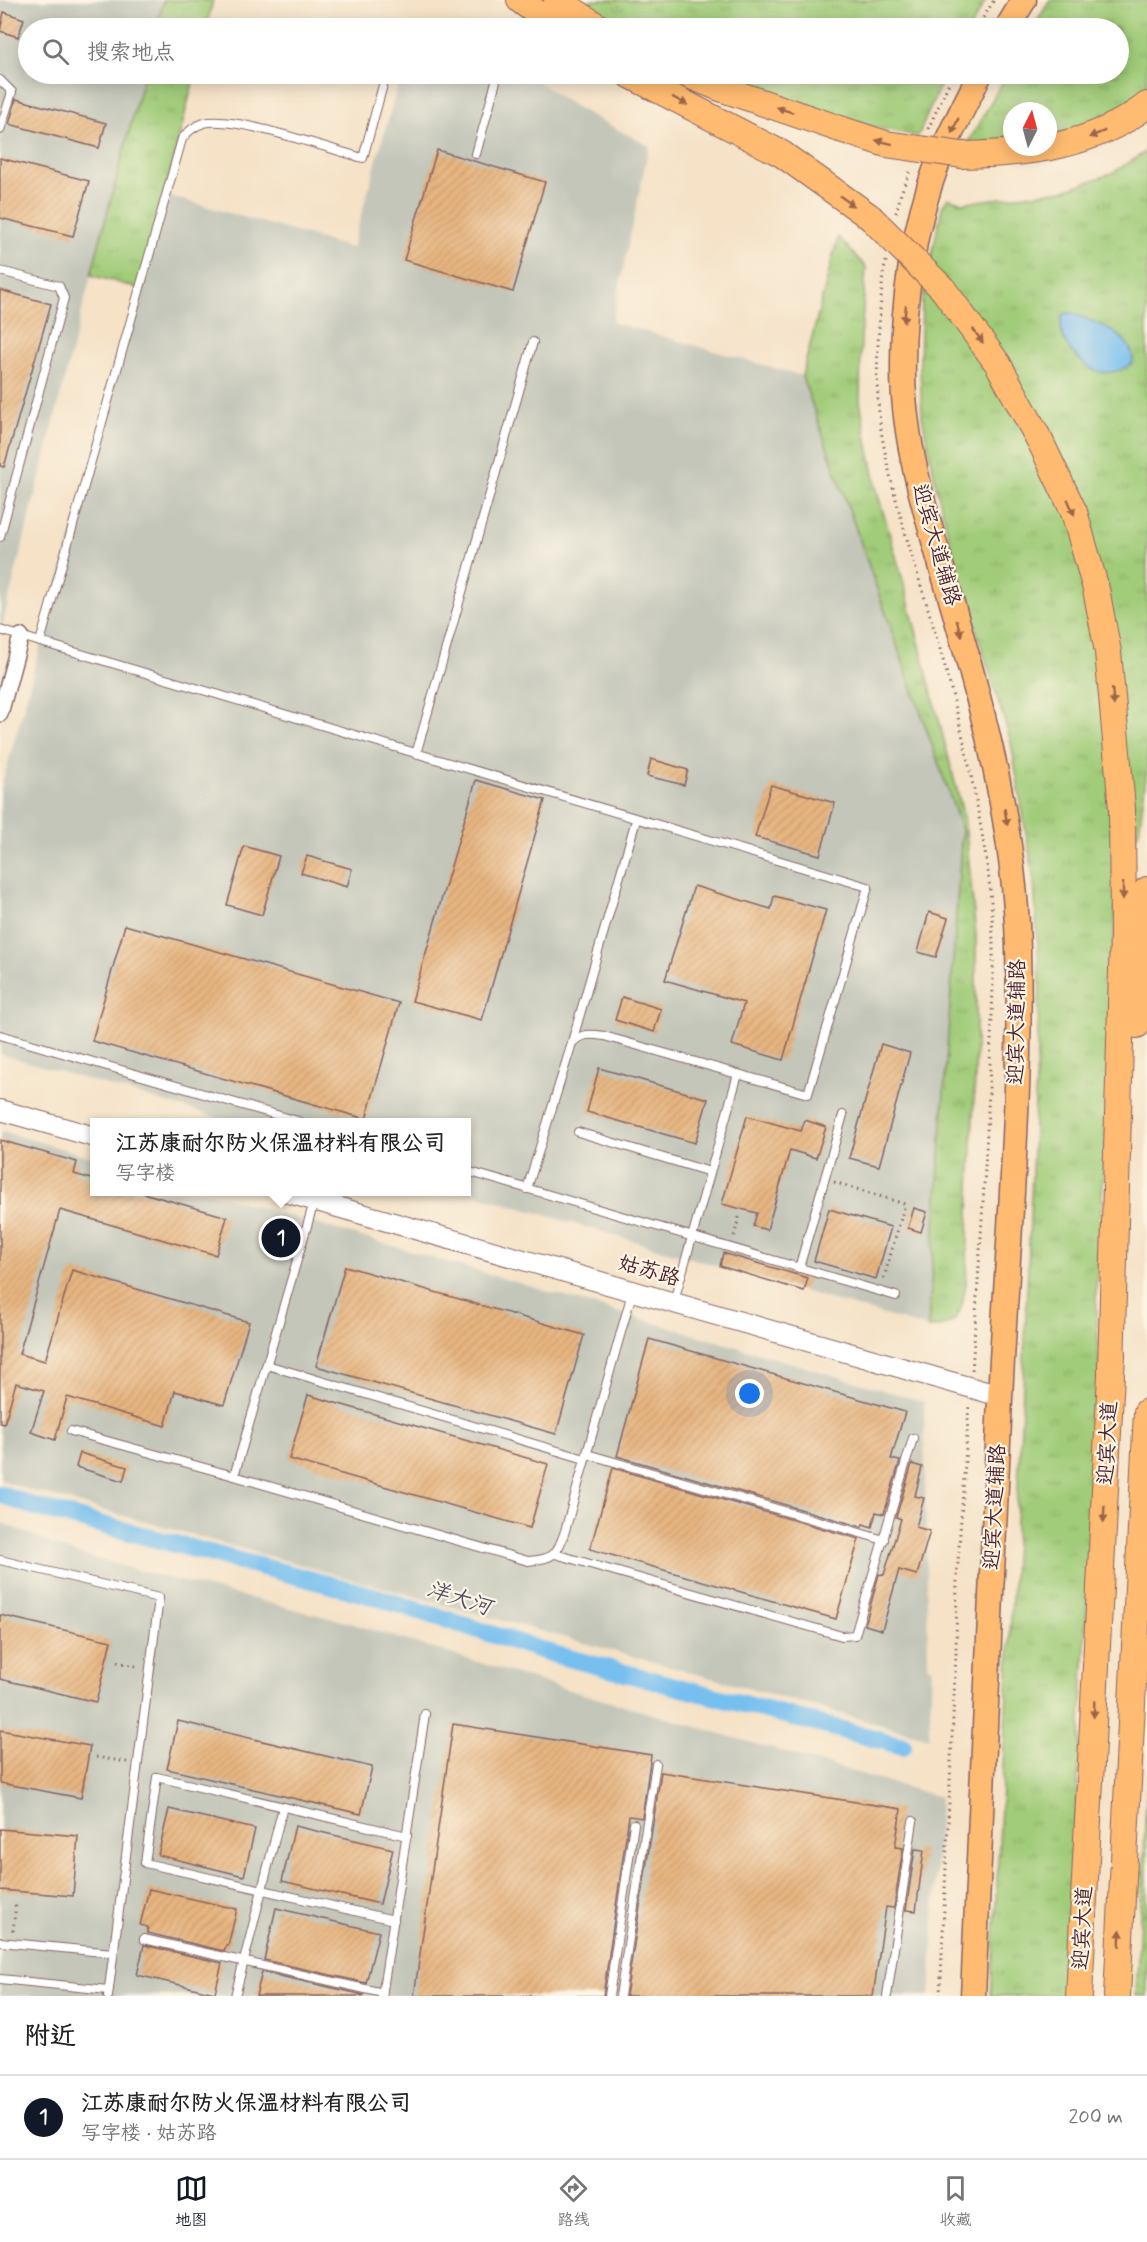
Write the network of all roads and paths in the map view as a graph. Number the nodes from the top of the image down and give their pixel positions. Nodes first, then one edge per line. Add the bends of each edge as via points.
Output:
1 (520, 0) edge
2 (557, 0) edge
3 (994, 0) edge
4 (1024, 0) edge
5 (544, 18) edge
6 (585, 18) edge
7 (983, 18) edge
8 (1013, 18) edge
9 (0, 80) edge
10 (383, 84) edge
11 (495, 84) edge
12 (647, 84) edge
13 (710, 84) edge
14 (948, 84) edge
15 (975, 84) edge
16 (1147, 105) edge
17 (0, 130) edge
18 (927, 130) dead end
19 (476, 154) dead end
20 (914, 161) dead end
21 (896, 216) dead end
22 (888, 251) dead end
23 (0, 271) edge
24 (533, 342) dead end
25 (0, 537) edge
26 (0, 630) edge
27 (21, 636) junction
28 (40, 642) junction
29 (0, 714) edge
30 (416, 754) junction
31 (636, 820) junction
32 (1147, 890) edge
33 (0, 1035) edge
34 (572, 1043) junction
35 (738, 1074) junction
36 (0, 1110) edge
37 (843, 1115) dead end
38 (287, 1118) edge
39 (578, 1132) dead end
40 (90, 1136) edge
41 (471, 1172) edge
42 (710, 1172) junction
43 (824, 1179) junction
44 (527, 1189) junction
45 (302, 1196) edge
46 (315, 1200) junction
47 (740, 1214) dead end
48 (692, 1237) junction
49 (730, 1248) junction
50 (799, 1268) junction
51 (633, 1291) junction
52 (880, 1292) junction
53 (896, 1296) dead end
54 (673, 1303) junction
55 (267, 1365) junction
56 (1111, 1370) junction
57 (970, 1388) junction
58 (1000, 1396) junction
59 (1147, 1412) edge
60 (70, 1431) dead end
61 (913, 1438) dead end
62 (586, 1457) junction
63 (234, 1476) junction
64 (884, 1540) junction
65 (555, 1554) junction
66 (0, 1560) edge
67 (117, 1662) dead end
68 (150, 1669) junction
69 (425, 1714) dead end
70 (96, 1757) dead end
71 (138, 1763) junction
72 (656, 1764) dead end
73 (283, 1807) junction
74 (913, 1821) dead end
75 (634, 1824) dead end
76 (406, 1836) junction
77 (262, 1890) junction
78 (16, 1903) dead end
79 (394, 1920) junction
80 (144, 1939) dead end
81 (0, 1942) edge
82 (12, 1943) junction
83 (113, 1953) junction
84 (244, 1961) junction
85 (0, 1979) edge
86 (108, 1993) edge
87 (382, 1994) edge
88 (235, 1996) edge
89 (609, 1996) edge
90 (620, 1996) edge
91 (887, 1996) edge
92 (940, 1996) edge
93 (973, 1996) edge
94 (1079, 1996) edge
95 (1117, 1996) edge

1 - 5 highway
2 - 6 highway
3 - 7 path
4 - 8 main road
9 - 17 lane via 12,92
10 - 28 lane via 363,158 227,122 203,124 188,131 182,139
11 - 19 lane
12 -> 56 highway, bridge via 782,154 870,217 943,289 998,364 1074,512 1096,589 1108,652 1122,808 1123,933
16 -> 13 highway, bridge via 1094,136 1007,154 962,155 886,144
14 - 18 path
15 -> 58 main road, 迎宾大道辅路 via 937,165 922,217 910,269 903,377 906,421 918,481 983,711 1006,817 1017,909 1018,1040
20 - 21 path
22 - 57 path via 876,357 882,434 910,553 967,755 986,855 992,925 986,1169
23 - 25 lane via 59,286 64,298
24 - 30 lane
26 - 27 lane
27 - 28 lane
27 - 29 street
28 - 30 lane
30 - 31 lane
31 - 34 lane
31 - 35 lane via 868,887 808,1094
32 - 56 highway, 迎宾大道
33 - 38 lane
34 - 35 lane via 578,1036 604,1036
34 - 44 lane
35 - 42 lane
36 - 40 street
37 - 43 lane
39 - 42 lane
41 - 44 lane
42 - 48 lane
43 - 50 lane
43 - 52 path via 905,1204
44 - 48 lane
45 - 46 street, 姑苏路
46 - 51 street, 姑苏路
46 - 55 lane
47 - 49 path
48 - 49 lane
48 - 54 lane
49 - 50 lane
50 - 52 lane
51 - 54 street, 姑苏路
51 - 62 lane
52 - 53 lane
54 - 57 street, 姑苏路
55 - 62 lane
55 - 63 lane
56 -> 94 highway, 迎宾大道
57 - 58 street, 姑苏路
57 - 92 path via 957,1576
58 - 93 main road, 迎宾大道辅路
95 -> 59 highway, 迎宾大道
60 - 63 lane
61 - 64 lane
62 - 64 lane
62 - 65 lane
63 - 65 lane via 528,1561
64 - 65 lane via 858,1628 849,1637
66 - 68 lane via 159,1598
67 - 68 path
68 - 71 lane
69 - 76 lane
70 - 71 path
71 - 83 lane
72 - 90 lane
73 - 76 lane
73 - 77 lane
73 - 77 lane via 157,1777 145,1863
74 - 91 lane
75 - 89 lane
76 - 79 lane
77 - 79 lane
77 - 84 lane
78 - 82 path
79 - 87 lane
80 - 84 lane
81 - 82 lane
82 - 83 lane
83 - 86 lane
84 - 87 lane
84 - 88 lane
85 - 86 lane

